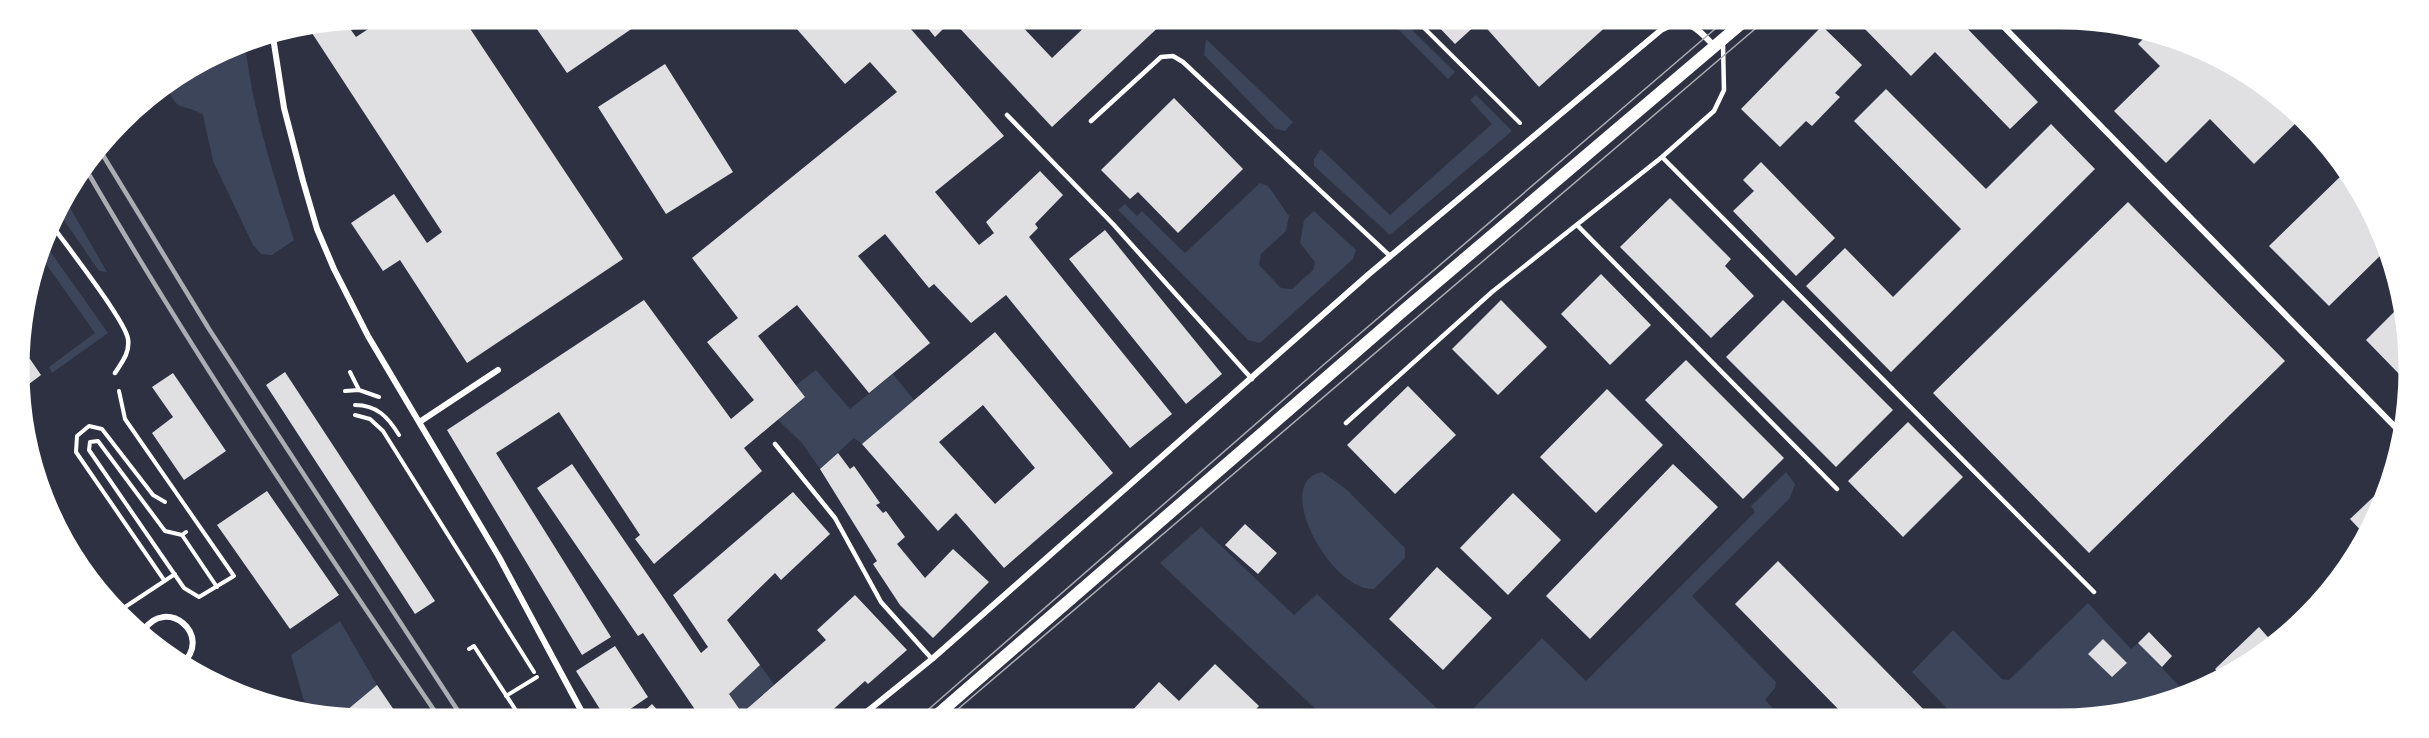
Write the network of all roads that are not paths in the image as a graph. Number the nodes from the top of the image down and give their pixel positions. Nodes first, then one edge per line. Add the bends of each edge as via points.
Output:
1 (1664, 28) edge
2 (1696, 28) edge
3 (1736, 28) edge
4 (2005, 28) edge
5 (274, 42) edge
6 (1719, 43) junction
7 (1007, 115) dead end
8 (1091, 121) dead end
9 (1662, 157) junction
10 (1578, 226) junction
11 (57, 233) edge
12 (1390, 256) junction
13 (498, 369) dead end
14 (115, 373) road end
15 (1252, 379) junction
16 (421, 421) junction
17 (1346, 423) dead end
18 (2395, 427) edge
19 (775, 444) dead end
20 (1837, 489) dead end
21 (2094, 592) dead end
22 (146, 627) edge
23 (188, 657) edge
24 (932, 659) junction
25 (581, 710) edge
26 (869, 710) edge
27 (943, 710) edge

1 - 12 street
2 - 6 street
3 - 6 main road
4 - 18 street
5 - 16 street via 285,108 317,229 368,336
6 - 9 lane via 1724,90 1721,101
6 - 27 main road
7 - 15 lane via 1113,224
8 - 12 lane via 1161,57 1173,56
9 - 10 lane
9 - 21 lane
10 - 17 lane via 1476,306
10 - 20 lane
11 - 14 lane via 128,338 128,353
12 - 15 street
13 - 16 street
15 - 24 street
16 - 25 street
19 - 24 lane via 835,518 881,602
22 - 23 street via 162,617 186,625 193,640
24 - 26 street

